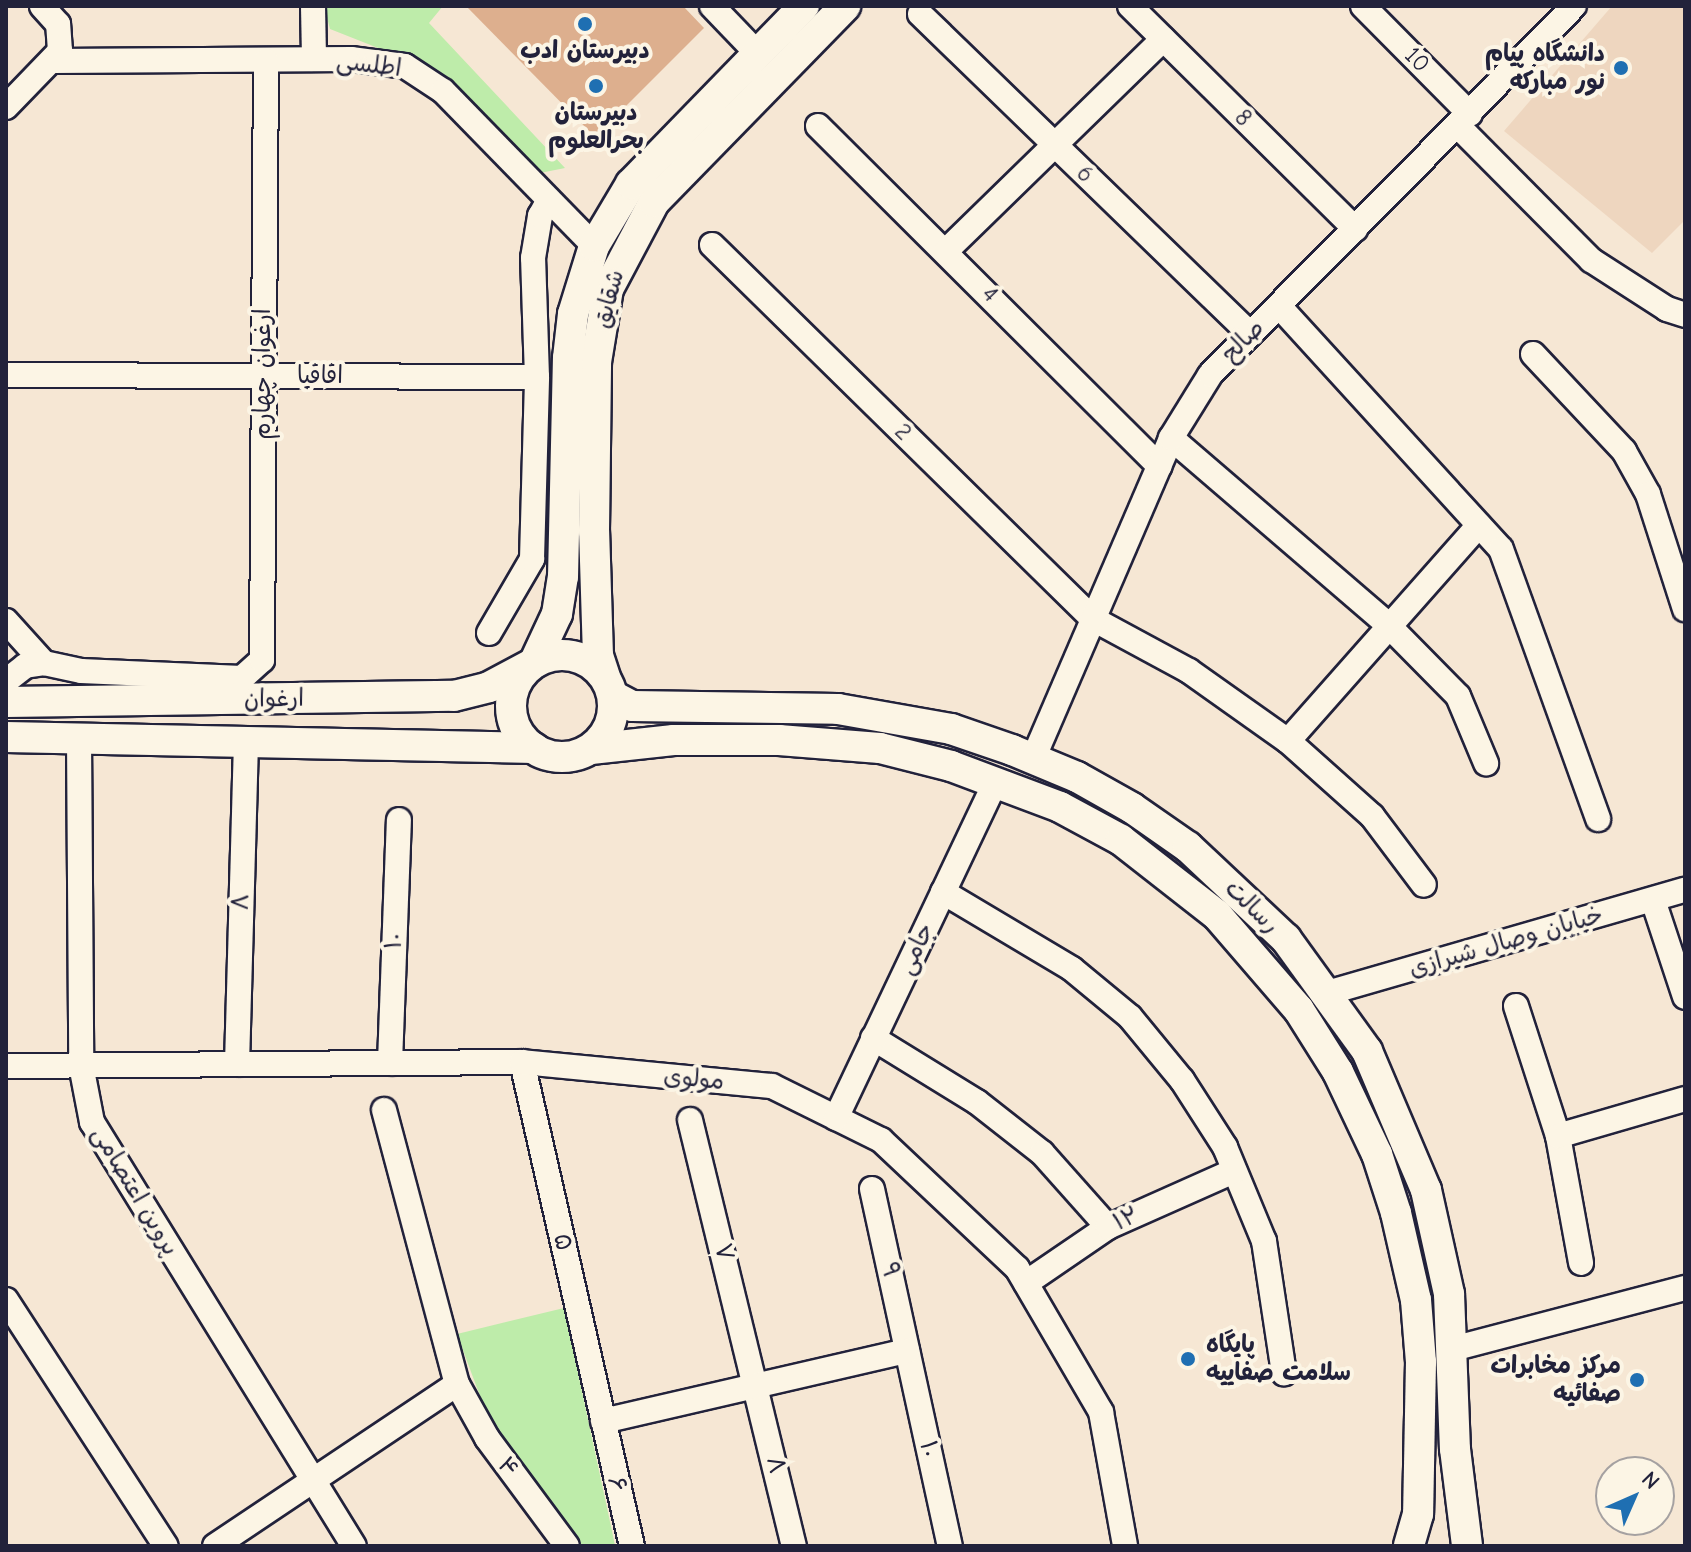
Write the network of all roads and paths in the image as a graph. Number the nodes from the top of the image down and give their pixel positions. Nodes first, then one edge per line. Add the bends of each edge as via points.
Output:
1 (42, 6) edge
2 (313, 6) edge
3 (712, 6) edge
4 (804, 6) edge
5 (845, 6) edge
6 (1130, 6) edge
7 (1363, 6) edge
8 (1574, 6) edge
9 (920, 14) dead end
10 (59, 31) junction
11 (1163, 39) junction
12 (314, 59) junction
13 (53, 61) junction
14 (266, 61) junction
15 (120, 63) junction
16 (768, 63) junction
17 (6, 107) edge
18 (1464, 120) junction
19 (818, 126) dead end
20 (1055, 145) junction
21 (549, 200) junction
22 (1355, 229) junction
23 (712, 245) dead end
24 (594, 246) junction
25 (947, 250) junction
26 (1279, 306) junction
27 (1685, 315) edge
28 (1250, 334) junction
29 (1533, 354) dead end
30 (6, 375) edge
31 (263, 376) junction
32 (537, 377) junction
33 (1171, 438) junction
34 (1159, 466) junction
35 (1479, 525) junction
36 (1685, 609) edge
37 (1093, 619) junction
38 (6, 621) edge
39 (1389, 627) junction
40 (489, 633) dead end
41 (44, 663) junction
42 (534, 663) junction
43 (6, 681) edge
44 (609, 687) junction
45 (6, 702) edge
46 (6, 737) edge
47 (79, 738) junction
48 (246, 741) junction
49 (1288, 741) junction
50 (534, 748) junction
51 (591, 749) junction
52 (1033, 759) junction
53 (1486, 763) dead end
54 (996, 781) junction
55 (1598, 819) dead end
56 (399, 820) dead end
57 (1424, 885) dead end
58 (1685, 890) edge
59 (943, 892) junction
60 (1653, 900) junction
61 (1327, 993) junction
62 (1685, 997) edge
63 (1516, 1006) dead end
64 (1299, 1010) junction
65 (873, 1038) junction
66 (522, 1062) junction
67 (390, 1063) junction
68 (237, 1064) junction
69 (81, 1065) junction
70 (6, 1066) edge
71 (1685, 1099) edge
72 (384, 1110) dead end
73 (836, 1118) junction
74 (690, 1120) dead end
75 (1558, 1136) junction
76 (1234, 1171) junction
77 (872, 1189) dead end
78 (1108, 1227) junction
79 (1581, 1263) dead end
80 (1026, 1283) junction
81 (1685, 1288) edge
82 (6, 1300) edge
83 (1452, 1349) junction
84 (907, 1351) junction
85 (1284, 1373) dead end
86 (457, 1384) junction
87 (757, 1384) junction
88 (603, 1421) junction
89 (311, 1480) junction
90 (166, 1546) edge
91 (215, 1546) edge
92 (354, 1546) edge
93 (567, 1546) edge
94 (632, 1546) edge
95 (794, 1546) edge
96 (950, 1546) edge
97 (1125, 1546) edge
98 (1409, 1546) edge
99 (1467, 1546) edge

1 - 10 street
2 - 12 street
3 - 16 street
4 - 16 main road, شقایق
5 - 16 main road, شقایق
6 - 11 street, 8
7 - 18 street, 10
8 - 18 street, صالح
9 - 20 street, 6
10 - 13 street via 60,51
10 - 15 street
11 - 20 street
11 - 22 street, 8
12 - 14 street, اطلسی
12 - 21 street, اطلسی via 405,66 443,91
13 - 15 street, اطلسی
13 - 17 street
14 - 15 street, اطلسی
14 - 31 street, ارغوان چهارم
16 - 24 main road, شقایق via 631,184
16 - 44 main road, شقایق via 654,202 608,289 596,362 594,531 598,656
18 - 22 street, صالح
18 - 27 street, 10 via 1591,260
19 - 25 street, 4
20 - 25 street
20 - 28 street, 6
21 - 24 street, اطلسی
21 - 32 street via 533,258
22 - 26 street, صالح
23 - 37 street, 2
24 - 42 main road, شقایق via 573,314 568,358 563,577 557,614
25 - 34 street, 4
26 - 28 street, صالح
26 - 35 street
28 - 33 street, صالح via 1210,375
29 - 36 street via 1624,451 1648,494
30 - 31 street, اقاقیا
31 - 32 street, اقاقیا
31 - 41 street, ارغوان چهارم via 262,660 242,678 81,671
32 - 40 street via 532,559
33 - 34 street, صالح
33 - 39 street
34 - 37 street, صالح
35 - 39 street
35 - 55 street via 1501,549
37 - 49 street, 2 via 1189,671
37 - 52 street, صالح
38 - 41 street
39 - 49 street
39 - 53 street via 1458,696
41 - 43 street via 25,666
42 - 44 main road via 572,655
42 - 45 main road, ارغوان via 489,687 454,696
42 - 50 main road via 519,677 512,715 519,734
44 - 51 main road via 609,725
44 - 52 main road, رسالت via 632,706 771,706 891,717 951,729
46 - 47 main road, ارغوان
47 - 48 main road, ارغوان
47 - 69 street, پروین اعتصامی
48 - 50 main road, ارغوان
48 - 68 street, ۸
49 - 57 street, 2 via 1372,816
50 - 51 main road via 570,757
51 - 54 main road, رسالت via 674,740 868,747
52 - 61 main road, رسالت via 1105,792 1188,847 1286,939
54 - 59 street, جامی
54 - 64 main road, رسالت via 1060,807 1167,873 1217,915
56 - 67 street, ۱۰
58 - 60 street, خیابان وصال شیرازی
59 - 65 street, جامی
59 - 76 street via 1072,969 1130,1017 1182,1080
60 - 61 street, خیابان وصال شیرازی
60 - 62 street
61 - 64 main road
61 - 83 main road, رسالت via 1367,1051 1410,1143 1440,1240
63 - 75 street
64 - 98 main road, رسالت via 1358,1109 1408,1254 1421,1362 1418,1514
65 - 73 street, جامی
65 - 78 street via 977,1102 1042,1153
66 - 67 street, مولوی
66 - 73 street, مولوی via 772,1086
66 - 88 street, ۵
67 - 68 street, مولوی
68 - 69 street, مولوی
69 - 70 street, مولوی
69 - 89 street, پروین اعتصامی via 92,1122
71 - 75 street
72 - 86 street, ۴
73 - 80 street, مولوی via 881,1140 1017,1268
74 - 87 street, ۷
75 - 79 street
76 - 78 street, ۱۲
76 - 85 street via 1264,1241
77 - 84 street, ۹
78 - 80 street, ۱۲
80 - 97 street, مولوی via 1101,1412
81 - 83 street
82 - 90 street
83 - 99 main road, رسالت via 1459,1507
84 - 87 street
84 - 96 street, ۱۰
86 - 89 street
86 - 93 street, ۴ via 487,1438
87 - 88 street
87 - 95 street, ۸
88 - 94 street, ۶
89 - 91 street
89 - 92 street, پروین اعتصامی

